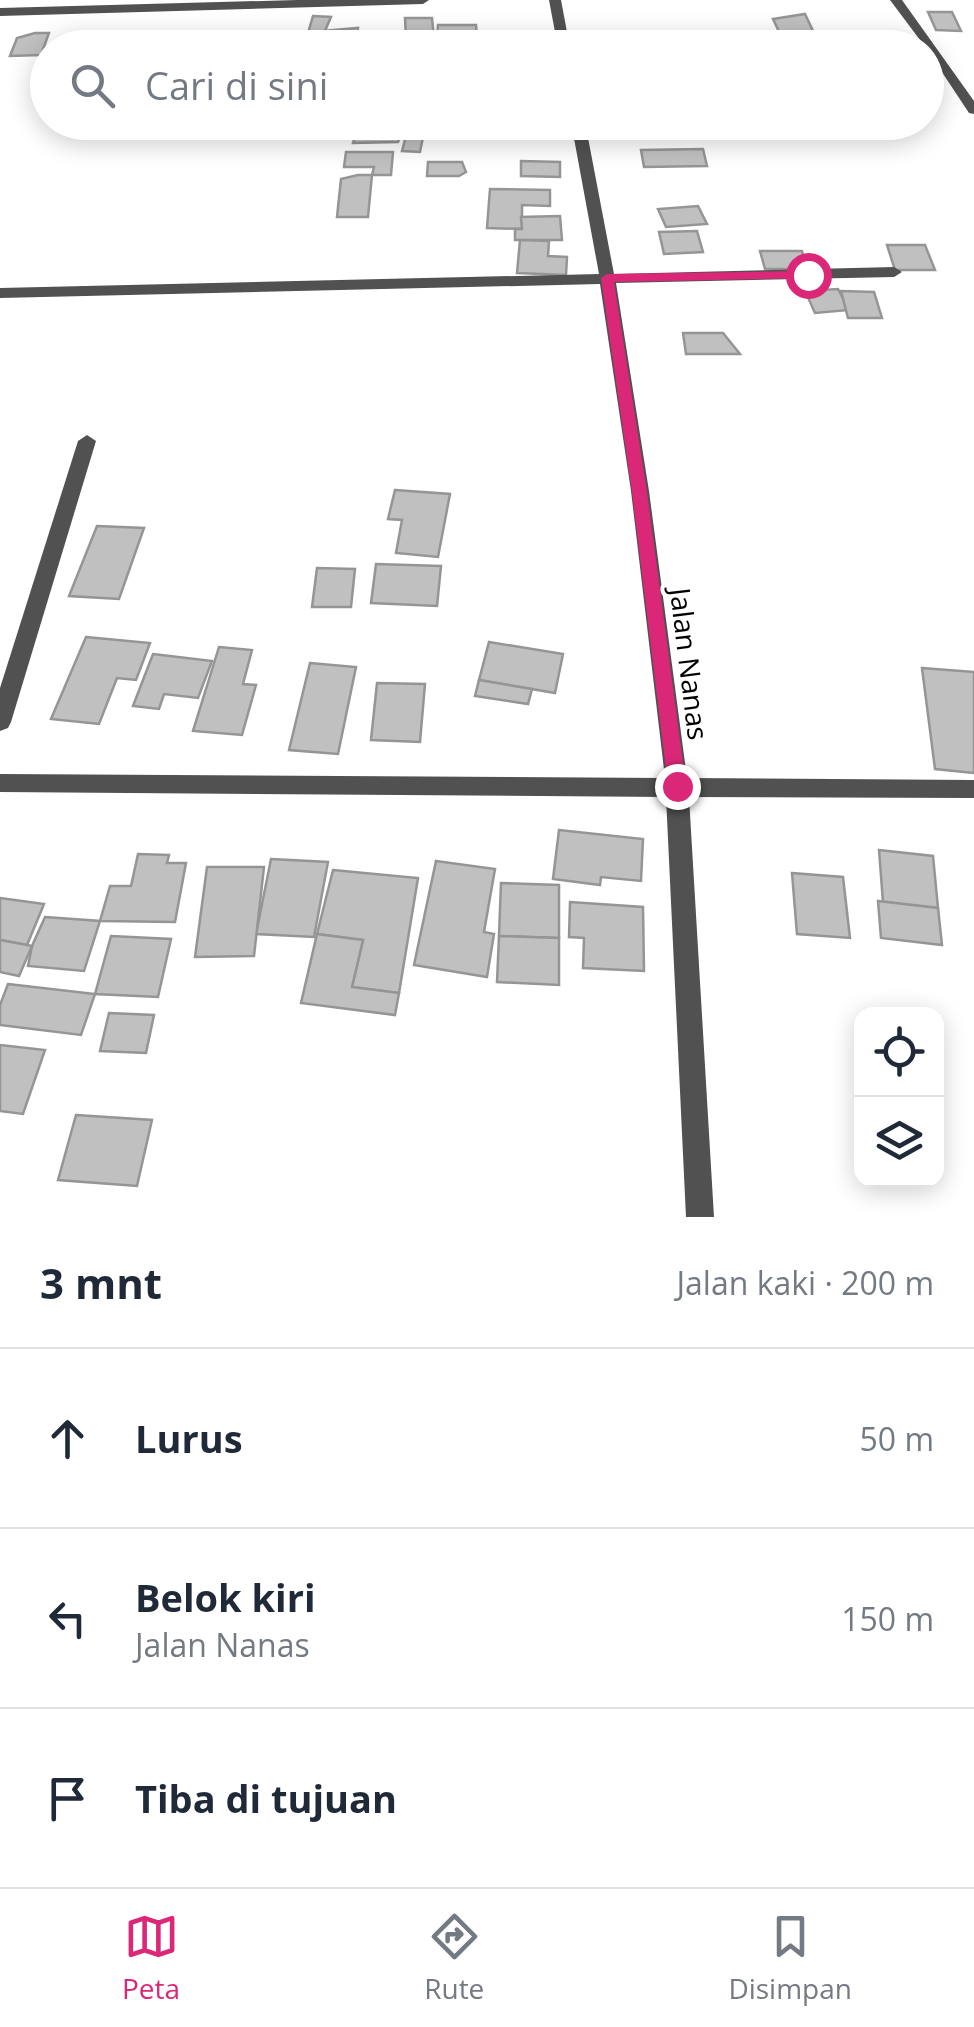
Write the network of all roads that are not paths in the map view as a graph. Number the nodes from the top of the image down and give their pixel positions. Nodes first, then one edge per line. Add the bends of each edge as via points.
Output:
1 (424, 0) edge
2 (555, 0) edge
3 (896, 0) edge
4 (0, 12) edge
5 (561, 30) edge
6 (917, 30) edge
7 (944, 68) edge
8 (974, 110) edge
9 (581, 140) edge
10 (894, 272) dead end
11 (607, 278) junction
12 (0, 292) edge
13 (87, 440) dead end
14 (0, 722) edge
15 (0, 783) edge
16 (677, 786) junction
17 (974, 789) edge
18 (700, 1217) edge

1 - 4 street
2 - 5 street
3 - 6 street
7 - 8 street
9 - 11 street, Jalan Nanas
10 - 11 street
11 - 12 street
11 - 16 street, Jalan Nanas
13 - 14 street
15 - 16 street
16 - 17 street
16 - 18 street, Jalan Nanas

